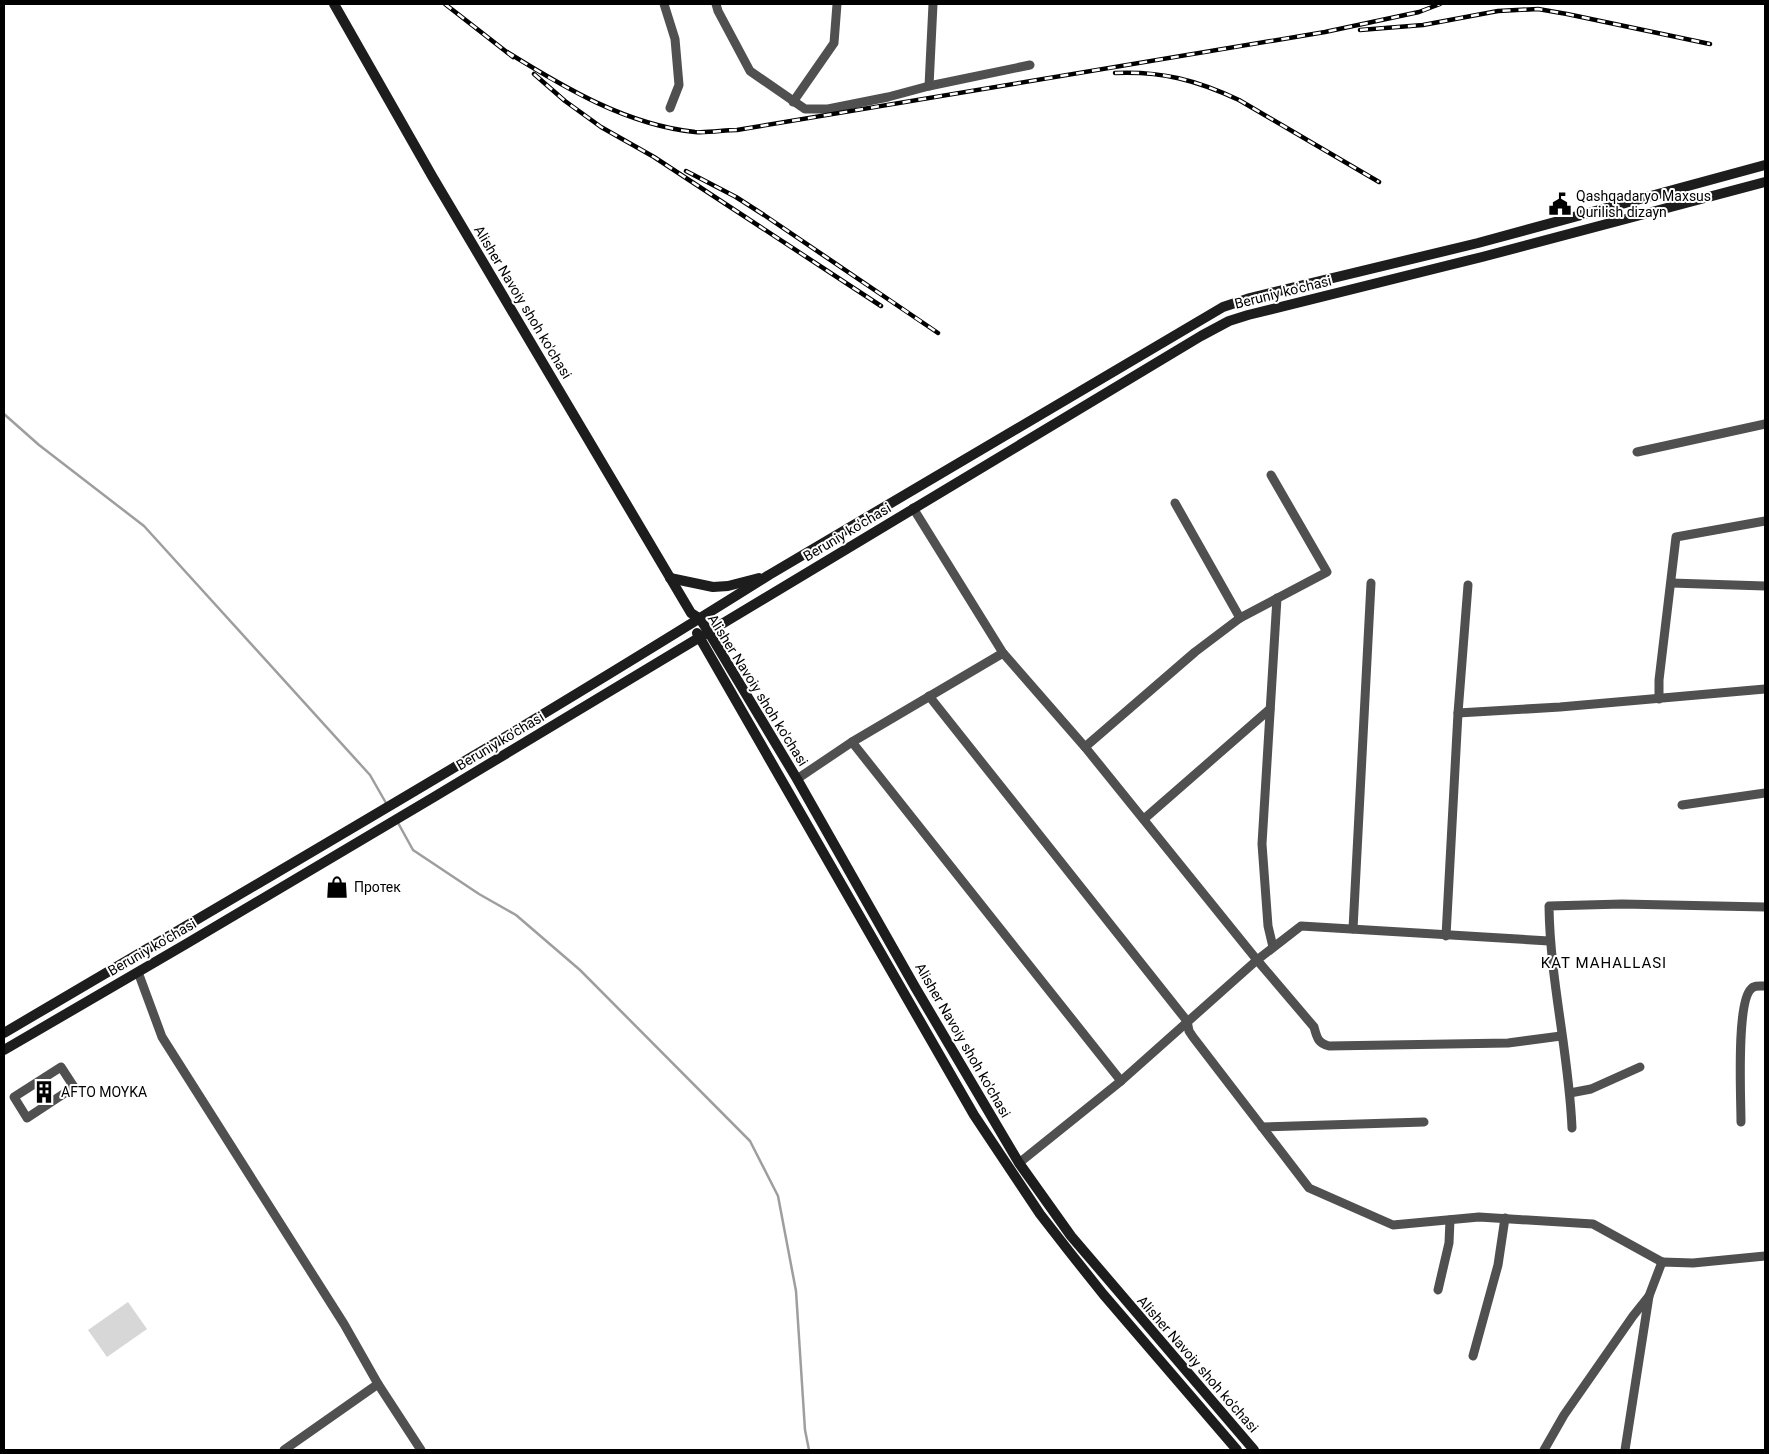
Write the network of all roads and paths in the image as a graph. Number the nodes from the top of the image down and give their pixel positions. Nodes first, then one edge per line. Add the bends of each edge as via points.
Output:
1 (334, 4) edge
2 (664, 4) edge
3 (716, 4) edge
4 (837, 4) edge
5 (933, 4) edge
6 (1030, 65) dead end
7 (929, 86) junction
8 (793, 102) junction
9 (670, 108) dead end
10 (1765, 165) edge
11 (1765, 182) edge
12 (1478, 243) junction
13 (1482, 257) junction
14 (1765, 424) edge
15 (1637, 452) dead end
16 (1271, 475) dead end
17 (1175, 503) dead end
18 (913, 508) junction
19 (1765, 521) edge
20 (769, 575) junction
21 (670, 578) junction
22 (1371, 583) dead end
23 (1671, 583) junction
24 (1468, 585) dead end
25 (1765, 586) edge
26 (1277, 598) junction
27 (694, 618) junction
28 (1240, 618) junction
29 (704, 634) junction
30 (1002, 653) junction
31 (1765, 689) edge
32 (929, 696) junction
33 (1659, 699) junction
34 (1270, 709) junction
35 (1458, 713) junction
36 (852, 742) junction
37 (1085, 747) junction
38 (797, 779) junction
39 (1765, 793) edge
40 (1682, 805) dead end
41 (1144, 819) junction
42 (284, 867) junction
43 (293, 880) junction
44 (1765, 907) edge
45 (1353, 928) junction
46 (1446, 936) junction
47 (1550, 941) junction
48 (1273, 947) junction
49 (1257, 960) junction
50 (138, 972) junction
51 (1765, 986) edge
52 (1187, 1021) junction
53 (4, 1033) edge
54 (1561, 1036) junction
55 (4, 1050) edge
56 (1640, 1067) dead end
57 (1121, 1081) junction
58 (74, 1087) joint
59 (1570, 1093) junction
60 (1424, 1122) dead end
61 (1741, 1122) dead end
62 (1262, 1127) junction
63 (1572, 1128) dead end
64 (1019, 1163) junction
65 (1504, 1218) junction
66 (1450, 1220) junction
67 (1765, 1256) edge
68 (1662, 1262) junction
69 (1438, 1290) dead end
70 (1649, 1296) junction
71 (1473, 1356) dead end
72 (378, 1384) junction
73 (284, 1450) edge
74 (421, 1450) edge
75 (1237, 1450) edge
76 (1254, 1450) edge
77 (1544, 1450) edge
78 (1625, 1450) edge

1 - 21 main road, Alisher Navoiy shoh ko'chasi
2 - 9 street via 675,39 679,85
3 - 8 street via 750,71
4 - 8 street via 834,42
5 - 7 street
6 - 7 street
7 - 8 street via 888,98 828,108 805,109
10 - 12 main road, Beruniy ko'chasi
11 - 13 main road, Beruniy ko'chasi
12 - 13 main road
12 - 20 main road, Beruniy ko'chasi via 1223,307
13 - 18 main road, Beruniy ko'chasi via 1228,321
14 - 15 street
16 - 26 street via 1327,572
17 - 28 street
18 - 29 main road, Beruniy ko'chasi
18 - 30 street
19 - 23 street via 1676,537
20 - 21 main road via 713,587
20 - 27 main road, Beruniy ko'chasi
21 - 27 main road, Alisher Navoiy shoh ko'chasi
22 - 45 street
23 - 25 street
23 - 33 street
24 - 35 street
26 - 28 street
26 - 34 street
27 - 29 main road, Alisher Navoiy shoh ko'chasi
27 - 42 main road, Beruniy ko'chasi
28 - 37 street via 1195,652
29 - 38 main road, Alisher Navoiy shoh ko'chasi
29 - 43 main road, Beruniy ko'chasi
29 - 75 main road, Alisher Navoiy shoh ko'chasi via 858,914 985,1132 1068,1250
30 - 32 street
30 - 37 street
31 - 33 street
32 - 36 street
32 - 52 street
33 - 35 street
34 - 41 street
34 - 48 street via 1262,844 1268,926
35 - 46 street
36 - 38 street
36 - 57 street
37 - 41 street
38 - 64 main road, Alisher Navoiy shoh ko'chasi
39 - 40 street
41 - 49 street
42 - 43 main road
42 - 53 main road, Beruniy ko'chasi
43 - 50 main road, Beruniy ko'chasi
44 - 47 street via 1549,906
45 - 46 street
45 - 48 street via 1302,926
46 - 47 street
47 - 54 street
48 - 49 street
49 - 52 street
49 - 54 street via 1314,1027 1318,1040 1329,1046 1508,1043
50 - 55 main road, Beruniy ko'chasi
50 - 72 street via 162,1037 344,1324
51 - 61 street via 1751,989 1746,998 1740,1043
52 - 57 street
52 - 62 street via 1193,1037
54 - 59 street
56 - 59 street via 1591,1089
57 - 64 street
58 - 58 street via 27,1118 14,1097 61,1067
59 - 63 street
60 - 62 street
62 - 66 street via 1309,1188 1393,1225
64 - 76 main road, Alisher Navoiy shoh ko'chasi via 1071,1236
65 - 66 street
65 - 68 street via 1593,1224
65 - 71 street via 1498,1265
66 - 69 street via 1449,1243
67 - 68 street via 1693,1263
68 - 70 street
70 - 77 street via 1564,1415
70 - 78 street
72 - 73 street
72 - 74 street

